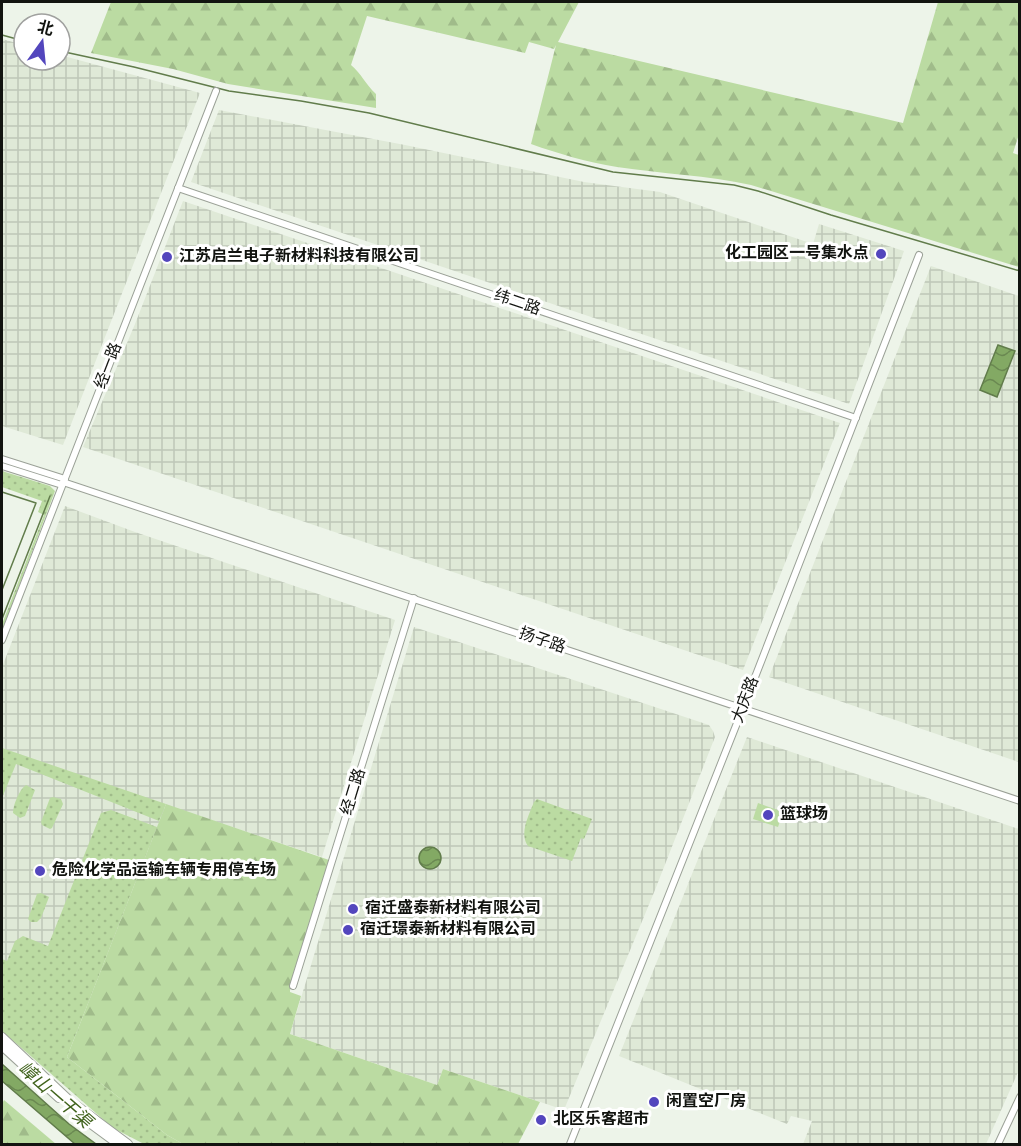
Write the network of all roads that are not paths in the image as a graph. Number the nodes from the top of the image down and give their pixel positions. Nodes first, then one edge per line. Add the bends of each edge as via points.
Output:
1 (216, 91) dead end
2 (178, 188) junction
3 (919, 255) dead end
4 (856, 418) junction
5 (2, 459) edge
6 (2, 466) edge
7 (63, 482) junction
8 (414, 598) junction
9 (2, 640) edge
10 (743, 708) junction
11 (1020, 801) edge
12 (293, 986) dead end
13 (2, 1037) edge
14 (2, 1046) edge
15 (1020, 1096) edge
16 (118, 1144) edge
17 (128, 1144) edge
18 (570, 1144) edge
19 (998, 1144) edge

1 - 2 street, 经一路
2 - 4 street, 纬二路
2 - 7 street, 经一路
3 - 4 street, 大庆路
4 - 10 street, 大庆路
5 - 7 street, 扬子路
6 - 7 street, 扬子路
7 - 8 street, 扬子路
7 - 9 street, 经一路
8 - 10 street, 扬子路
8 - 12 street, 经二路
10 - 11 street, 扬子路
10 - 18 street, 大庆路
13 - 17 main road via 69,1100
14 - 16 main road via 66,1105
15 - 19 street

